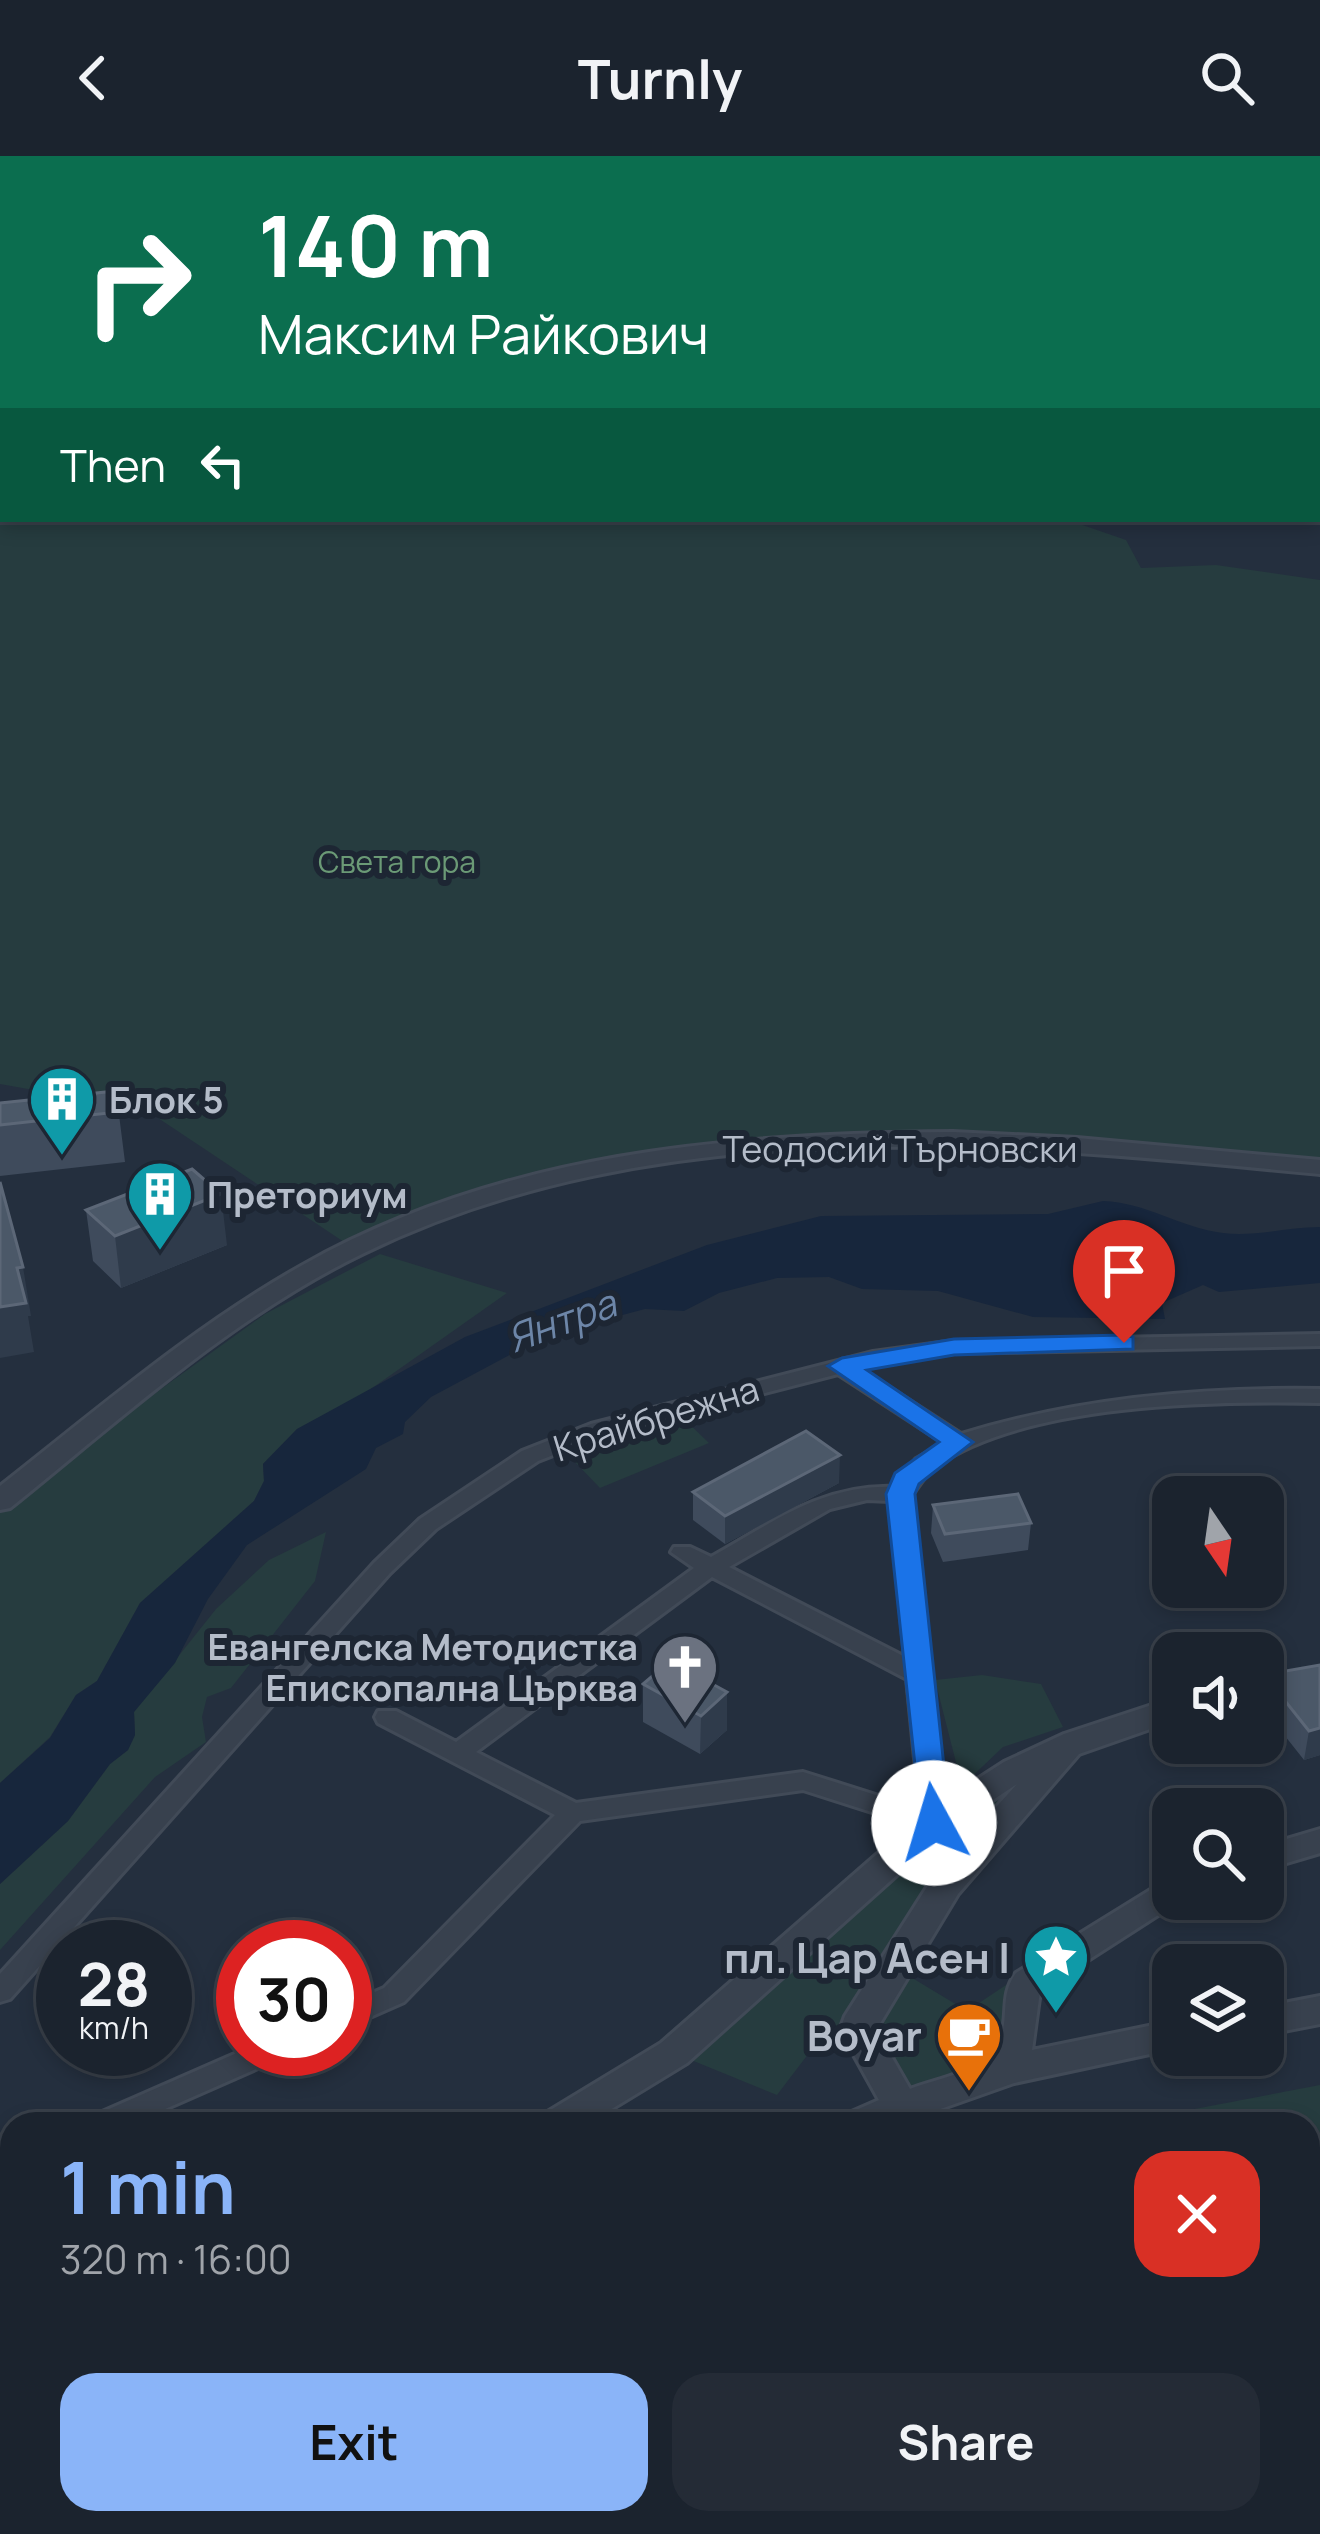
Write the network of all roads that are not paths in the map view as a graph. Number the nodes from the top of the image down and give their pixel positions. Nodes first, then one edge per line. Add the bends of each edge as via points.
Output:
1 (1320, 1167) edge
2 (1320, 1340) edge
3 (842, 1366) junction
4 (1320, 1396) edge
5 (958, 1442) junction
6 (901, 1494) junction
7 (0, 1501) edge
8 (682, 1552) dead end
9 (710, 1567) junction
10 (918, 1675) junction
11 (1152, 1716) edge
12 (387, 1717) dead end
13 (1075, 1742) junction
14 (459, 1752) junction
15 (573, 1813) junction
16 (934, 1823) junction
17 (1320, 1841) edge
18 (1284, 1852) edge
19 (1152, 1902) edge
20 (0, 1992) edge
21 (372, 2005) edge
22 (1320, 2010) edge
23 (1284, 2017) edge
24 (1023, 2018) junction
25 (1152, 2038) edge
26 (1072, 2050) junction
27 (995, 2071) junction
28 (216, 2074) edge
29 (901, 2106) junction
30 (130, 2112) edge
31 (577, 2112) edge
32 (887, 2112) edge

1 - 7 street, Теодосий Търновски via 1131,1148 861,1141 724,1146 498,1188 353,1248 248,1313
2 - 3 street, Крайбрежна via 954,1347
3 - 5 street
3 - 20 street, Крайбрежна via 598,1429 530,1456 428,1523
4 - 5 street via 1264,1393 1066,1412
5 - 6 street via 905,1479
6 - 9 street via 823,1503
6 - 10 street
8 - 9 street
9 - 10 street
9 - 14 street
10 - 16 street
11 - 13 street
12 - 14 street
13 - 16 street
13 - 29 street via 946,1885 863,2016 858,2030
14 - 15 street
15 - 16 street via 803,1781
15 - 21 street via 394,1996
16 - 31 street via 674,2053
17 - 18 street
19 - 24 street via 1028,1982
22 - 23 street
24 - 26 street via 1047,2041
24 - 27 street via 1018,2043
25 - 26 street
26 - 27 street
27 - 29 street
28 - 30 street
29 - 32 street

